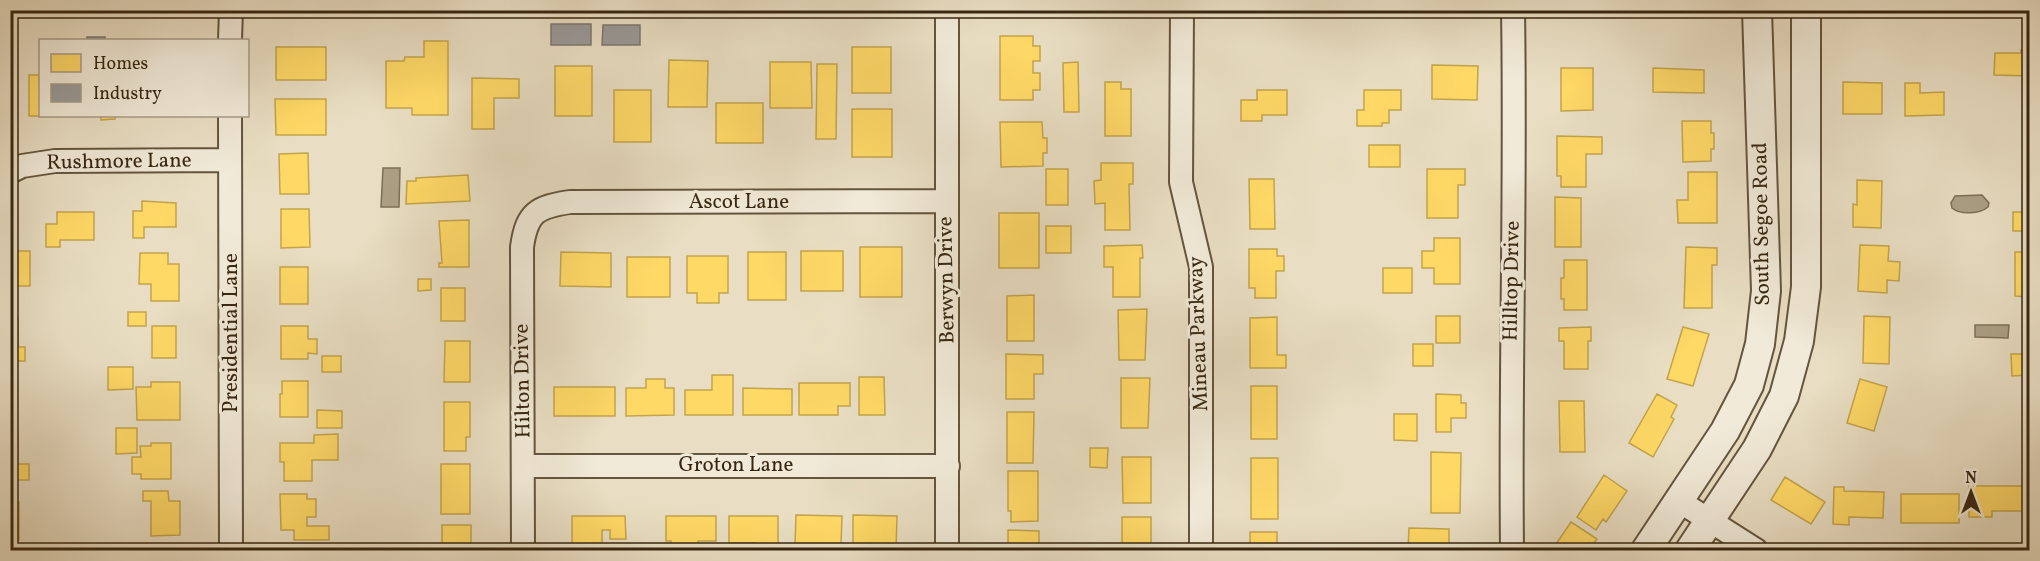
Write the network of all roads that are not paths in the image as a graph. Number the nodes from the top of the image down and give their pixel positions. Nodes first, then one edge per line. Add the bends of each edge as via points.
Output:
1 (231, 10) edge
2 (946, 10) edge
3 (1182, 10) edge
4 (1513, 10) edge
5 (1757, 10) edge
6 (1806, 10) edge
7 (231, 39) edge
8 (230, 117) edge
9 (229, 160) junction
10 (10, 172) edge
11 (946, 201) junction
12 (534, 214) joint
13 (524, 466) junction
14 (948, 466) junction
15 (1679, 501) junction
16 (1710, 521) junction
17 (231, 550) edge
18 (523, 550) edge
19 (947, 550) edge
20 (1201, 550) edge
21 (1512, 550) edge
22 (1646, 550) edge
23 (1690, 550) edge
24 (1756, 550) edge

1 - 7 street
2 - 11 street, Berwyn Drive
3 - 20 street, Mineau Parkway via 1181,182 1201,267
4 - 21 street, Hilltop Drive
5 - 15 street, South Segoe Road via 1767,291 1760,344 1749,386
6 - 16 street, South Segoe Road via 1806,287 1799,341 1784,396 1757,448
8 - 9 street, Presidential Lane
9 - 10 street, Rushmore Lane via 55,161
9 - 17 street, Presidential Lane
11 - 12 street, Ascot Lane via 570,202 547,206
11 - 14 street, Berwyn Drive
12 - 13 street, Hilton Drive via 522,247
13 - 14 street, Groton Lane
13 - 18 street, Hilton Drive
14 - 19 street, Berwyn Drive
15 - 16 street
15 - 22 street, South Segoe Road
16 - 23 street, South Segoe Road
16 - 24 street

